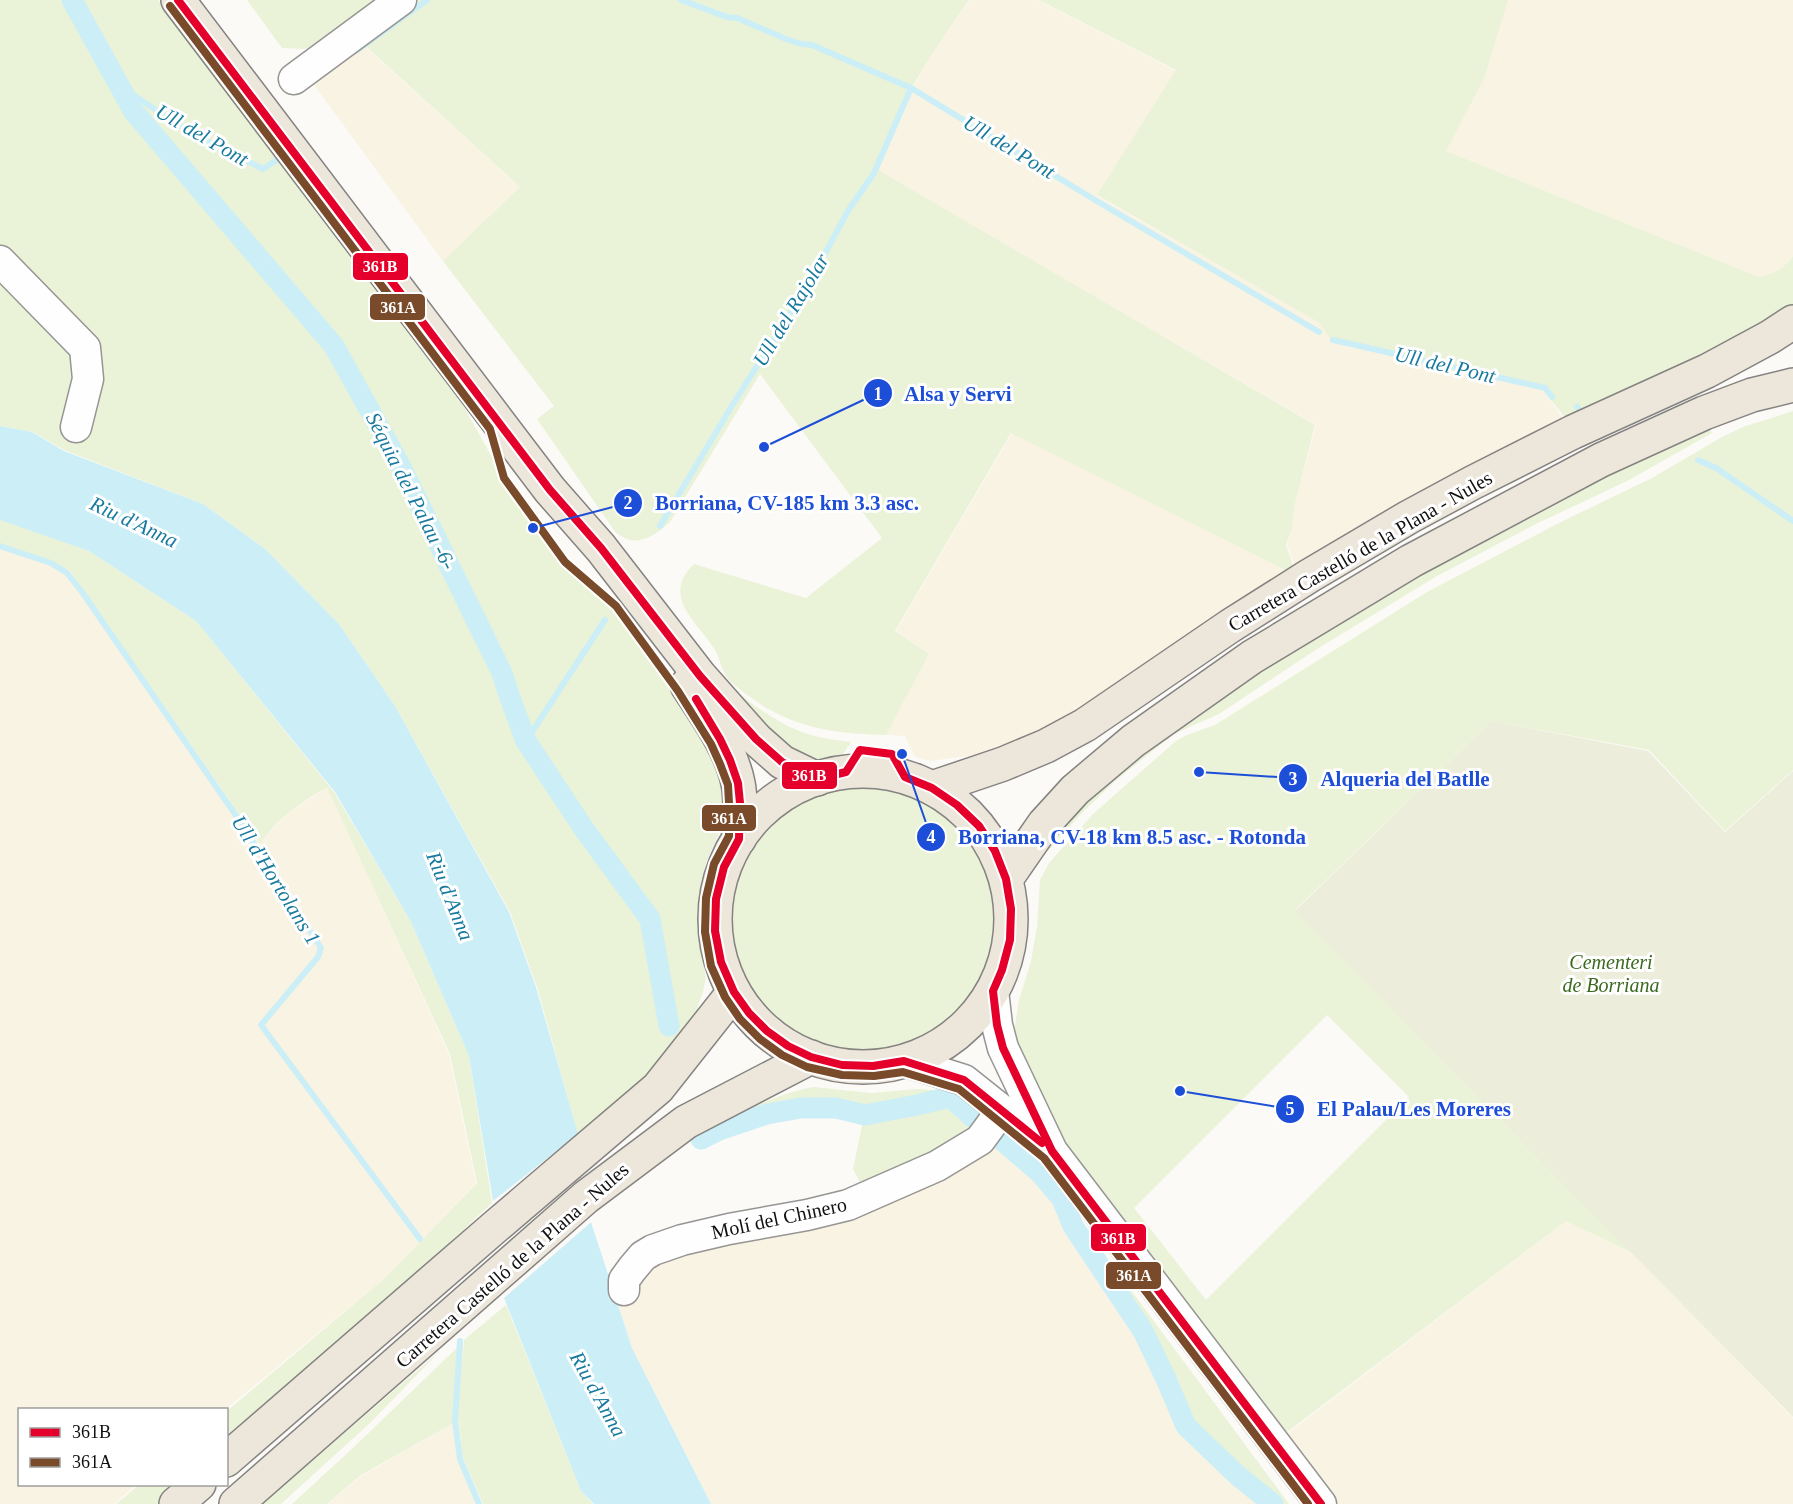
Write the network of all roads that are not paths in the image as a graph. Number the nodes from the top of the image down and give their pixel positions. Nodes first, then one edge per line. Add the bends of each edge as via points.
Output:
1 (178, 0) edge
2 (401, 0) edge
3 (294, 79) dead end
4 (0, 261) edge
5 (1793, 322) edge
6 (1793, 385) edge
7 (76, 427) dead end
8 (550, 490) junction
9 (817, 778) junction
10 (932, 788) junction
11 (739, 839) junction
12 (1006, 879) junction
13 (993, 991) junction
14 (734, 992) junction
15 (811, 1057) junction
16 (904, 1061) junction
17 (1002, 1110) junction
18 (1052, 1151) junction
19 (624, 1290) dead end
20 (228, 1458) edge
21 (198, 1486) edge
22 (176, 1504) edge
23 (236, 1504) edge
24 (1321, 1504) edge

1 - 8 main road
2 - 3 street
4 - 7 street via 85,348 88,379
5 - 10 main road, Carretera Castelló de la Plana - Nules via 1707,371 1573,432 1409,518 1240,620 1085,725 1003,764
6 - 12 main road, Carretera Castelló de la Plana - Nules via 1752,394 1704,412 1601,460 1411,561 1252,657 1133,741 1076,790 1044,824
8 - 9 main road via 756,739 782,762
8 - 11 main road via 591,555 687,685 720,739 738,783
9 - 10 main road via 846,772 876,772 905,777
9 - 11 main road via 772,802
10 - 12 main road via 978,826 995,851
11 - 14 main road via 724,867 716,898 715,931 721,962
12 - 13 main road via 1011,909 1010,940
13 - 16 main road via 952,1037
13 - 18 street via 1003,1048
14 - 15 main road via 767,1031
14 - 20 main road, Carretera Castelló de la Plana - Nules via 658,1088
15 - 16 main road via 863,1066
15 - 23 main road, Carretera Castelló de la Plana - Nules via 686,1122 586,1197
16 - 17 street via 964,1080
17 - 18 street
17 - 19 street, Molí del Chinero via 980,1140 937,1166 848,1205 729,1229 653,1250 642,1256 624,1280
18 - 24 street
21 - 22 main road

